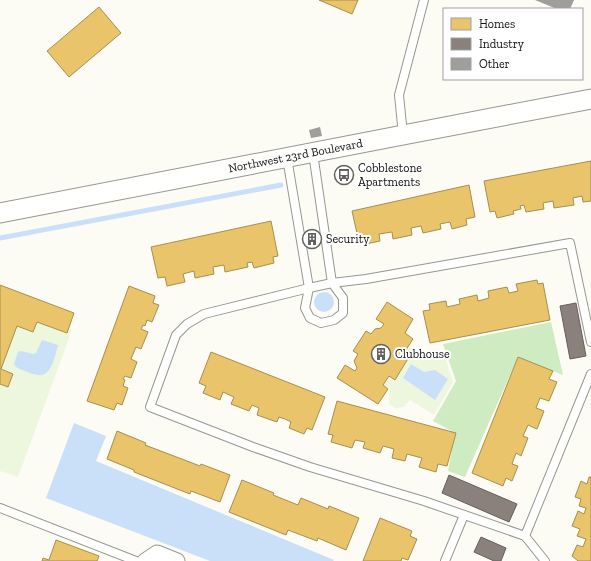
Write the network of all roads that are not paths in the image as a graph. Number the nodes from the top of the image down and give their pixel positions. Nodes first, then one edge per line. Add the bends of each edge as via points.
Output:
1 (424, 0) edge
2 (591, 99) edge
3 (403, 135) junction
4 (313, 153) junction
5 (287, 158) junction
6 (0, 213) edge
7 (332, 283) junction
8 (309, 288) junction
9 (591, 342) edge
10 (591, 374) edge
11 (0, 508) edge
12 (464, 515) junction
13 (525, 536) junction
14 (136, 561) edge
15 (145, 561) edge
16 (177, 561) edge
17 (445, 561) edge
18 (545, 561) edge

1 - 3 lane via 399,95
2 - 3 street, Northwest 23rd Boulevard
3 - 4 street, Northwest 23rd Boulevard
4 - 5 street, Northwest 23rd Boulevard
4 - 7 lane
5 - 6 street, Northwest 23rd Boulevard
5 - 8 lane
7 - 8 lane
7 - 8 lane via 343,298 343,313 334,320 321,323 310,318 305,308
7 - 9 lane via 570,243
8 - 12 lane via 204,314 186,324 176,335 150,407 303,465
10 - 13 lane
11 - 14 lane
12 - 13 lane
12 - 17 lane
13 - 18 lane
15 - 16 street via 156,553

